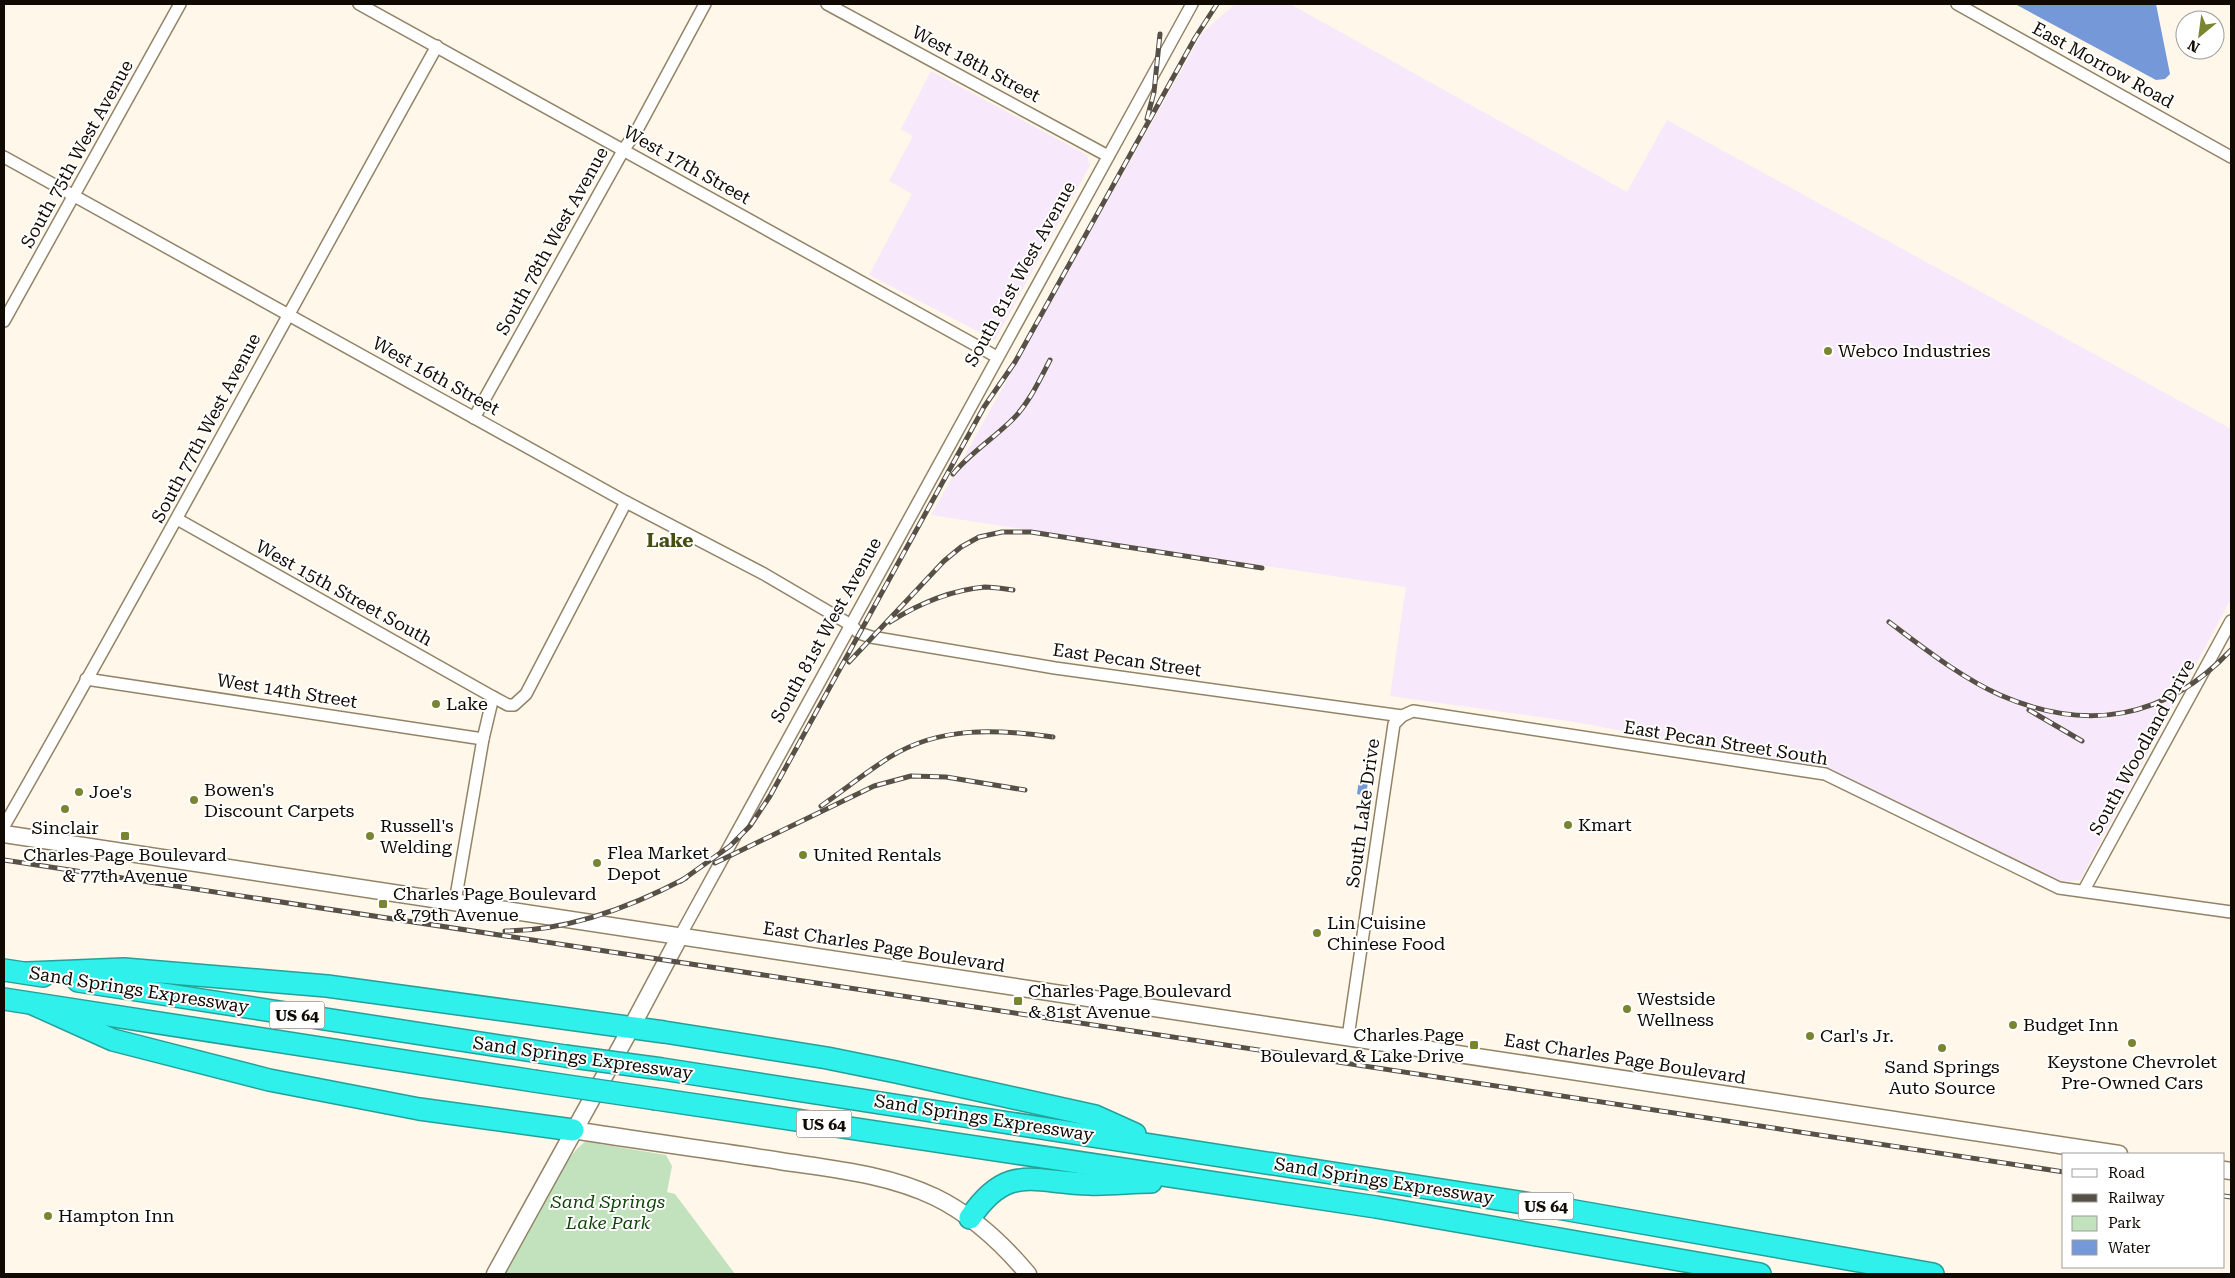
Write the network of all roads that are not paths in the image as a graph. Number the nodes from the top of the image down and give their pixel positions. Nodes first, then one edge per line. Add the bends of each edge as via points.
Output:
1 (180, 4) edge
2 (359, 4) edge
3 (705, 4) edge
4 (827, 4) edge
5 (1192, 4) edge
6 (1957, 4) edge
7 (437, 46) junction
8 (624, 149) junction
9 (1108, 156) junction
10 (4, 157) edge
11 (2231, 157) edge
12 (74, 197) junction
13 (288, 314) junction
14 (4, 321) edge
15 (997, 357) junction
16 (474, 418) junction
17 (626, 502) junction
18 (176, 519) junction
19 (2231, 621) edge
20 (852, 625) junction
21 (86, 679) junction
22 (494, 697) junction
23 (1402, 716) junction
24 (483, 739) junction
25 (4, 826) edge
26 (4, 834) edge
27 (2084, 890) junction
28 (455, 902) junction
29 (2231, 912) edge
30 (680, 936) junction
31 (4, 970) edge
32 (28, 973) junction
33 (4, 999) edge
34 (33, 1004) junction
35 (631, 1028) junction
36 (1348, 1038) junction
37 (574, 1130) junction
38 (1158, 1144) junction
39 (2112, 1153) edge
40 (1202, 1180) junction
41 (970, 1218) junction
42 (495, 1274) edge
43 (1028, 1274) edge
44 (1760, 1274) edge
45 (1932, 1274) edge

1 - 12 street, South 75th West Avenue
2 - 7 street, West 17th Street
3 - 8 street, South 78th West Avenue
4 - 9 street, West 18th Street
5 - 9 street, South 81st West Avenue
6 - 11 street, East Morrow Road
7 - 8 street, West 17th Street
7 - 13 street, South 77th West Avenue
8 - 15 street, West 17th Street
8 - 16 street, South 78th West Avenue
9 - 15 street, South 81st West Avenue
10 - 12 street, West 16th Street
12 - 13 street, West 16th Street
12 - 14 street, South 75th West Avenue
13 - 16 street, West 16th Street
13 - 18 street, South 77th West Avenue
15 - 20 street, South 81st West Avenue
16 - 17 street, West 16th Street
17 - 20 street, West 16th Street via 764,574
17 - 22 street, West 15th Street South via 526,694 514,705
18 - 21 street, South 77th West Avenue
18 - 22 street, West 15th Street South
19 - 27 street, South Woodland Drive
20 - 23 street, East Pecan Street via 859,633 871,637 1026,663
20 - 30 street, South 81st West Avenue
21 - 24 street, West 14th Street
21 - 25 street, South 77th West Avenue
22 - 24 street
23 - 27 street, East Pecan Street South via 1413,711 1825,774 2059,888
23 - 36 street, South Lake Drive via 1394,724
24 - 28 street
26 - 28 main road, East Charles Page Boulevard
27 - 29 street, East Pecan Street South
28 - 30 main road, East Charles Page Boulevard
30 - 35 main road, South 81st West Avenue
30 - 36 main road, East Charles Page Boulevard
31 - 32 highway, Sand Springs Expressway / US 64
32 - 35 highway via 124,970 327,986
32 - 38 highway, Sand Springs Expressway / US 64, bridge
33 - 34 highway, Sand Springs Expressway / US 64
34 - 37 highway via 113,1040 269,1080 419,1109
34 - 40 highway, Sand Springs Expressway / US 64, bridge
35 - 37 main road, South 81st West Avenue
35 - 38 highway via 818,1056 896,1072 1095,1116
36 - 39 main road, East Charles Page Boulevard
37 - 41 main road via 881,1178 936,1198
37 - 42 main road, South 81st West Avenue
38 - 45 highway, Sand Springs Expressway / US 64 via 1563,1209
40 - 41 highway via 1089,1184 1017,1179 994,1189
40 - 44 highway, Sand Springs Expressway / US 64 via 1386,1208
41 - 43 main road via 994,1237

